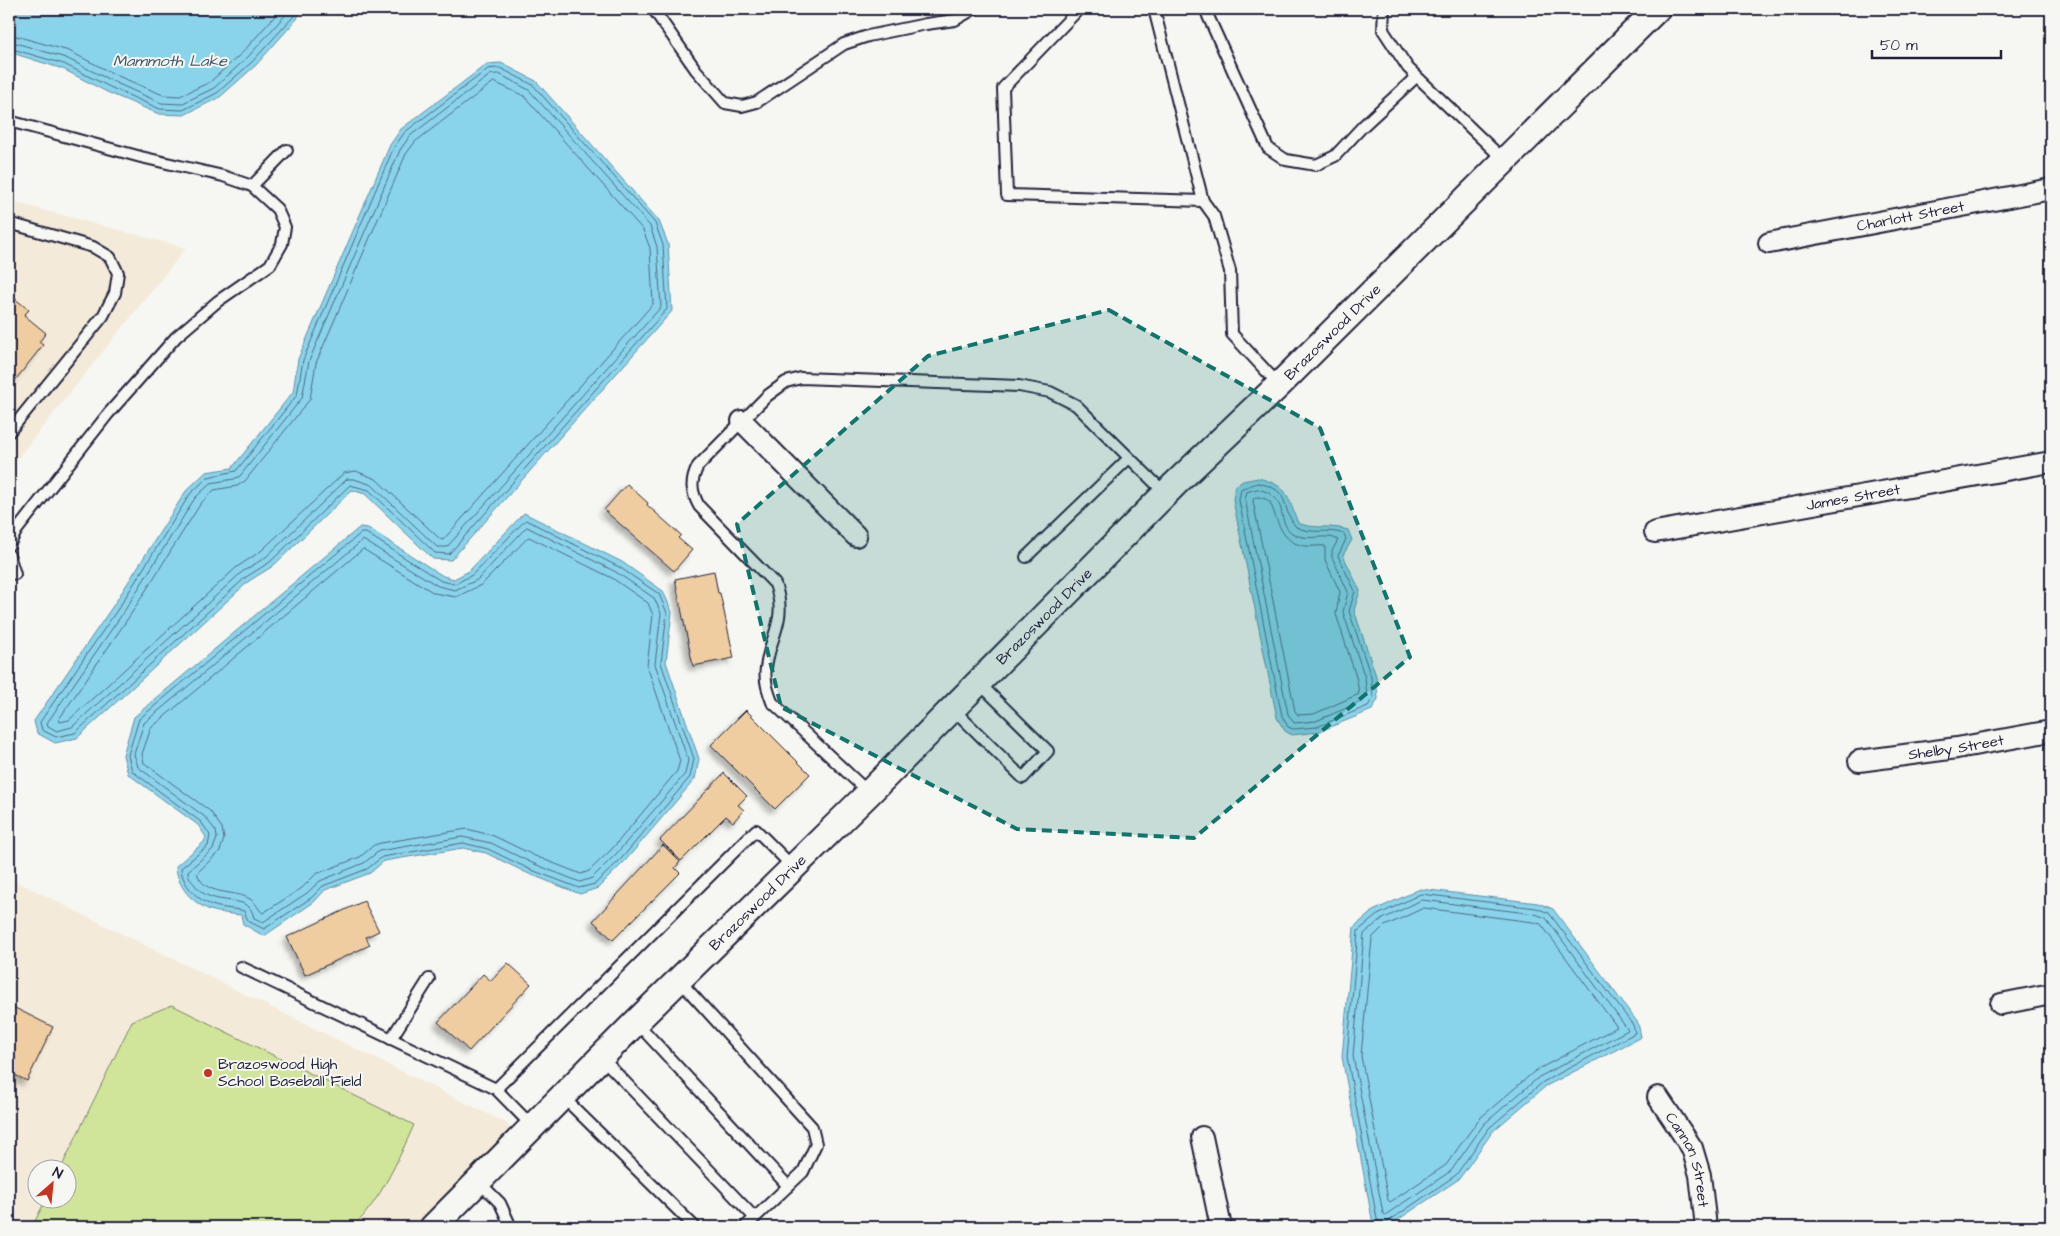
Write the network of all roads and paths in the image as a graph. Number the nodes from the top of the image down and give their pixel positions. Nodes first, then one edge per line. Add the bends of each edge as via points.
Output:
1 (655, 9) edge
2 (974, 9) edge
3 (1079, 9) edge
4 (1154, 9) edge
5 (1206, 9) edge
6 (1384, 9) edge
7 (1657, 9) edge
8 (1416, 77) junction
9 (9, 121) edge
10 (287, 150) dead end
11 (1504, 160) junction
12 (252, 186) junction
13 (2051, 189) edge
14 (1203, 201) junction
15 (9, 223) edge
16 (1769, 243) dead end
17 (1279, 385) junction
18 (742, 421) junction
19 (9, 432) edge
20 (1129, 458) junction
21 (2051, 462) edge
22 (1166, 493) junction
23 (1654, 532) dead end
24 (856, 536) dead end
25 (9, 546) edge
26 (9, 555) edge
27 (1026, 557) dead end
28 (15, 574) dead end
29 (978, 682) junction
30 (952, 708) junction
31 (2051, 732) edge
32 (1859, 761) dead end
33 (868, 793) junction
34 (793, 867) junction
35 (241, 967) dead end
36 (429, 979) dead end
37 (678, 980) junction
38 (2051, 994) edge
39 (2002, 1004) dead end
40 (636, 1022) junction
41 (391, 1039) junction
42 (602, 1057) junction
43 (496, 1089) junction
44 (562, 1097) junction
45 (1658, 1097) dead end
46 (533, 1127) junction
47 (1202, 1137) dead end
48 (478, 1182) junction
49 (788, 1186) junction
50 (755, 1218) junction
51 (433, 1227) edge
52 (512, 1227) edge
53 (695, 1227) edge
54 (745, 1227) edge
55 (1221, 1227) edge
56 (1706, 1227) edge

1 - 2 lane via 696,70 725,103 742,106 757,102 844,44 868,36 956,20
3 - 14 lane via 1003,88 1007,195
4 - 14 lane
5 - 8 lane via 1268,148 1286,160 1316,165 1335,156
6 - 8 lane via 1384,30
7 - 11 street, Brazoswood Drive
8 - 11 lane
9 - 12 lane
10 - 12 lane
11 - 17 street, Brazoswood Drive
12 - 25 lane via 277,209 285,227 282,244 270,266 218,301 176,337 108,414 17,530
13 - 16 street, Charlott Street
14 - 17 lane via 1214,216 1230,271 1232,334
15 - 19 lane via 93,247 110,257 118,273 115,292 102,316
17 - 22 street, Brazoswood Drive
18 - 20 lane via 786,382 802,378 1020,386 1050,392 1076,405
18 - 24 street
18 - 33 lane via 698,466 692,478 692,493 699,506 775,584 780,598 780,614 766,668 772,702
20 - 22 lane
20 - 27 lane
21 - 23 street, James Street
22 - 29 street, Brazoswood Drive
26 - 28 lane
29 - 30 street, Brazoswood Drive
29 - 30 lane via 1048,751 1023,778
30 - 33 street, Brazoswood Drive
31 - 32 street, Shelby Street
33 - 34 street, Brazoswood Drive
34 - 37 street, Brazoswood Drive
34 - 43 lane via 756,830
35 - 41 lane
36 - 41 lane
37 - 40 street, Brazoswood Drive
37 - 49 lane via 812,1127 816,1144 803,1172
38 - 39 street
40 - 42 street, Brazoswood Drive
40 - 49 lane
41 - 43 lane
42 - 44 street, Brazoswood Drive
42 - 50 lane
43 - 46 lane
44 - 46 street, Brazoswood Drive
44 - 53 lane
45 - 56 street, Cannon Street via 1692,1148 1700,1175
46 - 48 street, Brazoswood Drive
47 - 55 street
48 - 51 street, Brazoswood Drive
48 - 52 lane via 500,1203
49 - 50 lane
50 - 54 lane

